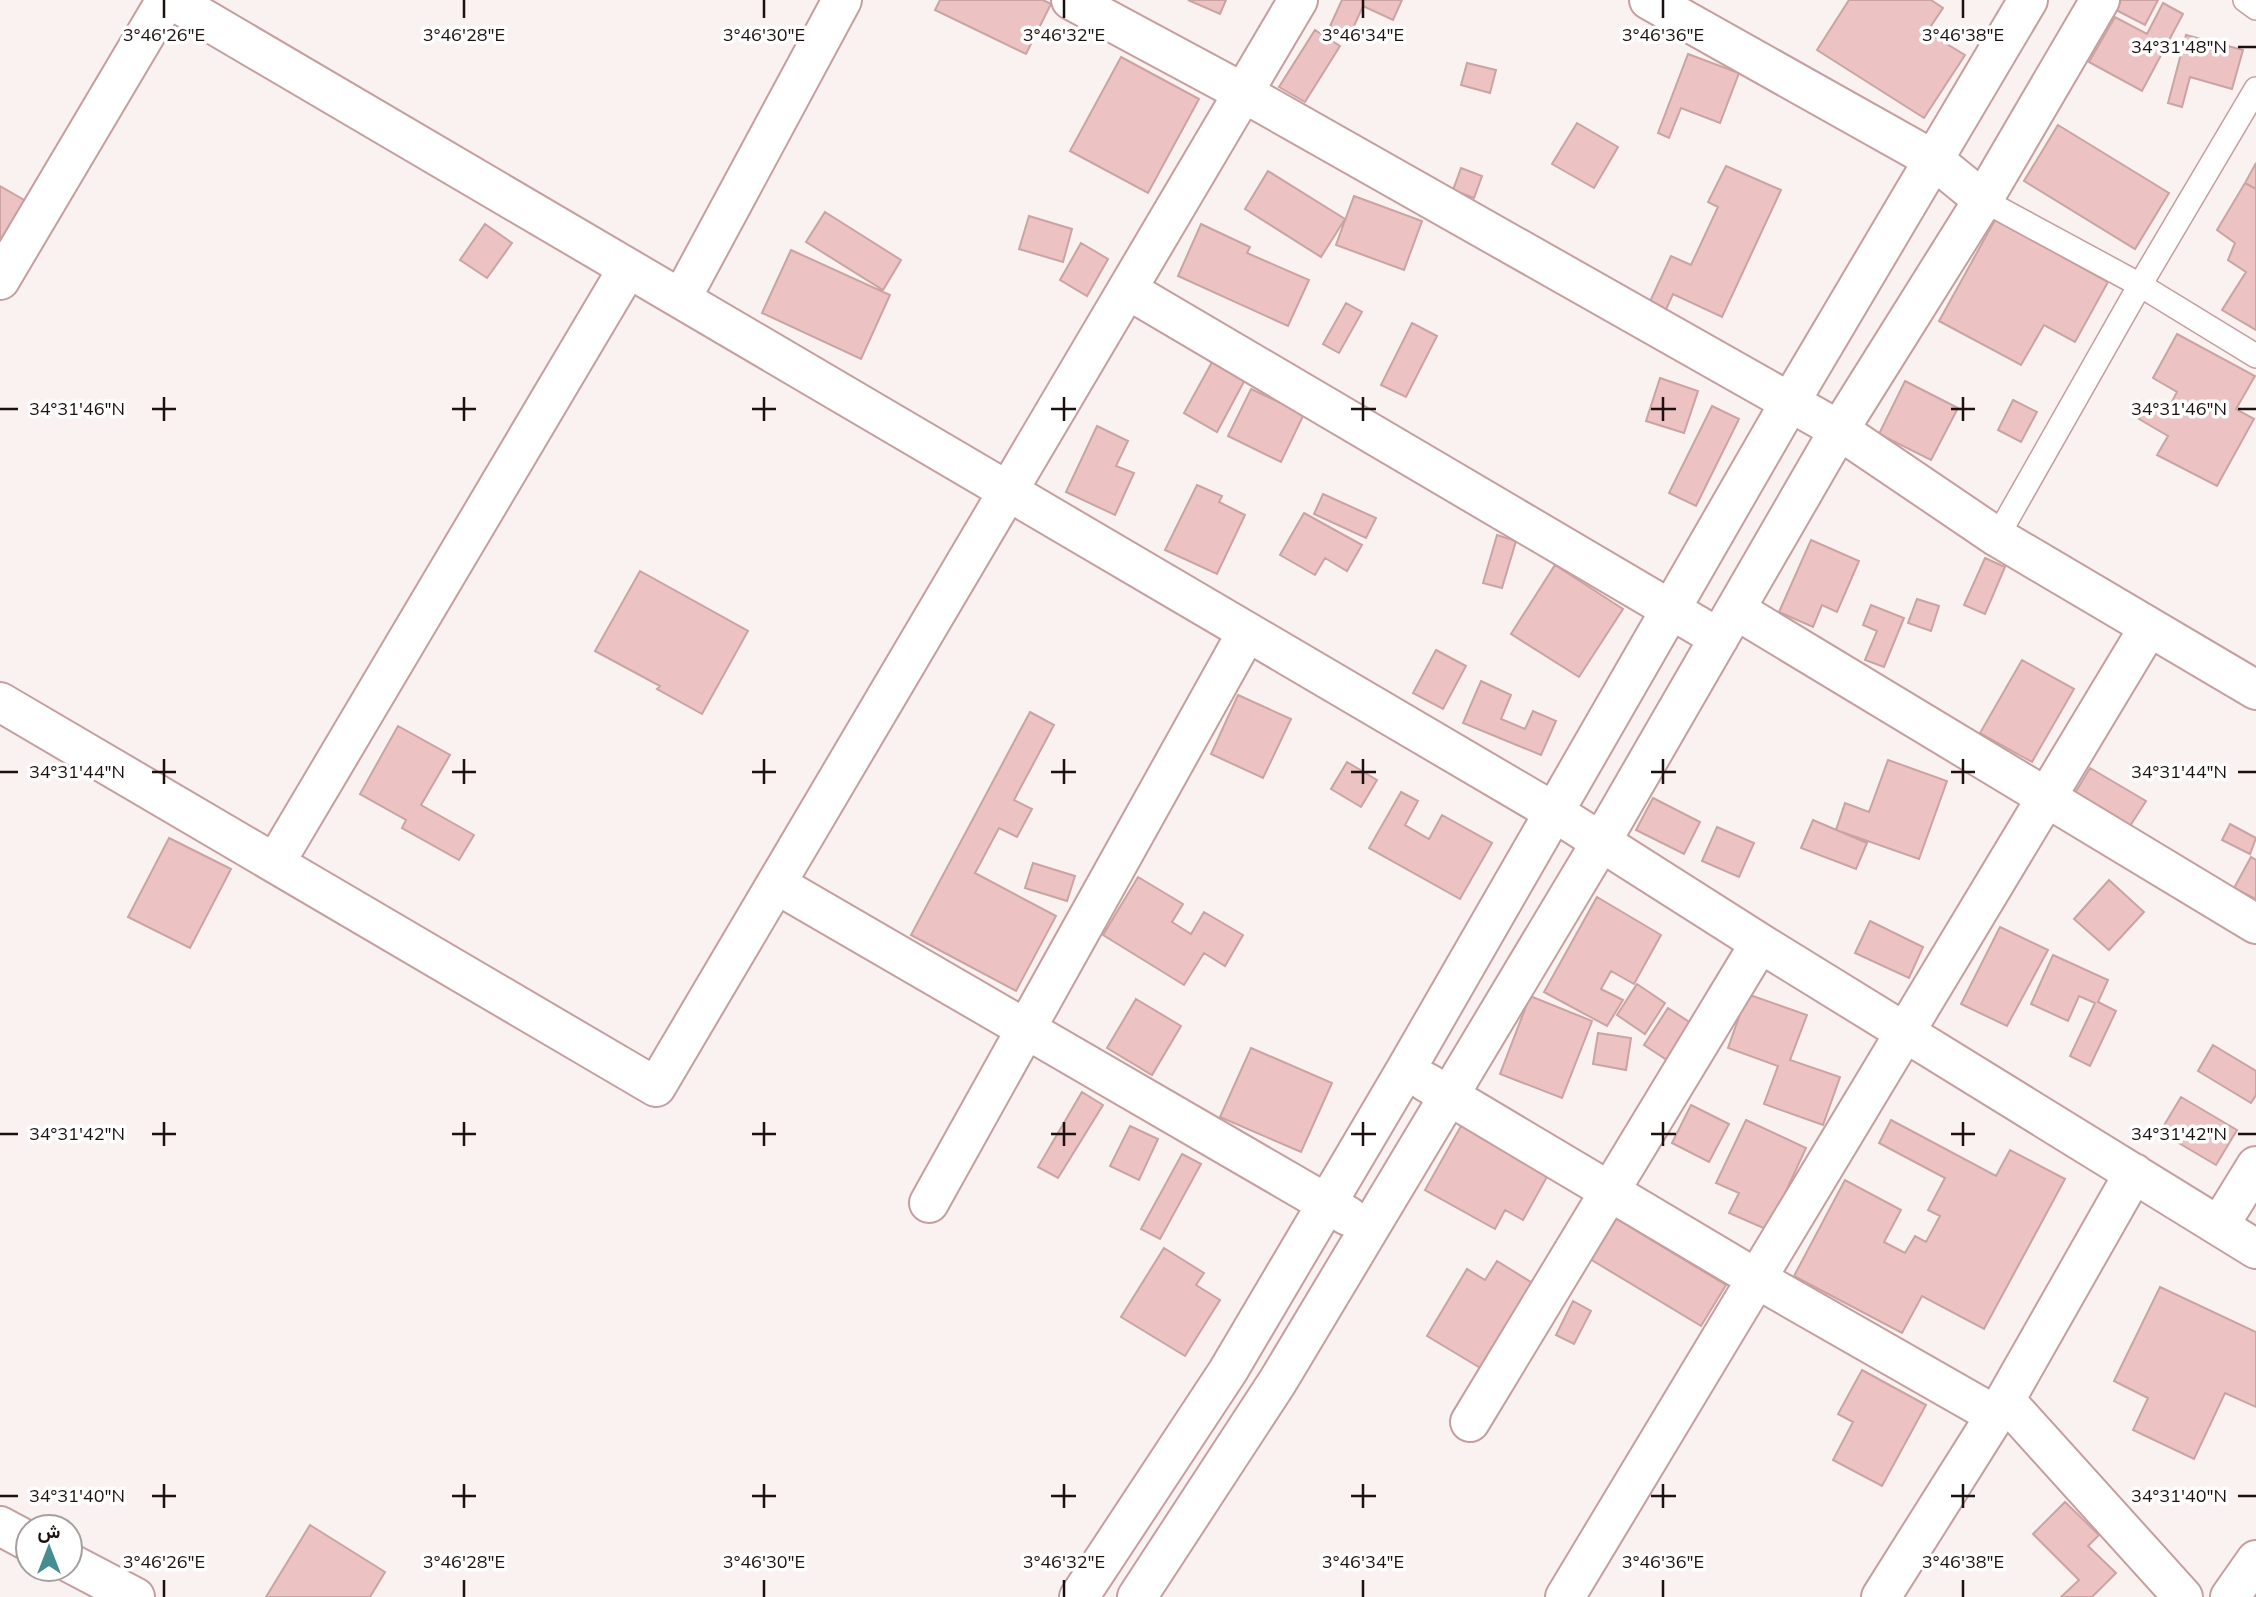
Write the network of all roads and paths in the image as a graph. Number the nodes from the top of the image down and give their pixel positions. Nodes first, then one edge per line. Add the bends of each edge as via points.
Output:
1 (166, 0) edge
2 (172, 0) edge
3 (842, 0) edge
4 (1071, 0) edge
5 (1298, 0) edge
6 (1649, 0) edge
7 (2028, 0) edge
8 (2100, 0) edge
9 (2245, 0) edge
10 (2256, 8) edge
11 (2256, 89) edge
12 (1242, 92) junction
13 (1934, 160) junction
14 (1983, 200) junction
15 (628, 268) junction
16 (0, 280) edge
17 (2140, 285) junction
18 (1128, 290) junction
19 (681, 299) junction
20 (2256, 356) edge
21 (1790, 402) junction
22 (1839, 430) junction
23 (1009, 492) junction
24 (1997, 537) junction
25 (1672, 610) junction
26 (1728, 624) junction
27 (2149, 627) junction
28 (1247, 632) junction
29 (2256, 690) edge
30 (0, 702) edge
31 (2047, 798) junction
32 (1554, 812) junction
33 (1601, 842) junction
34 (275, 863) junction
35 (776, 884) junction
36 (2256, 924) edge
37 (1760, 943) junction
38 (1027, 1028) junction
39 (1906, 1031) junction
40 (1405, 1071) junction
41 (1448, 1094) junction
42 (2256, 1166) edge
43 (2134, 1172) junction
44 (1609, 1192) junction
45 (929, 1203) dead end
46 (1325, 1204) junction
47 (2219, 1226) junction
48 (1368, 1227) junction
49 (2256, 1249) edge
50 (1757, 1279) junction
51 (2000, 1408) junction
52 (1470, 1422) dead end
53 (2256, 1560) edge
54 (84, 1570) edge
55 (135, 1597) edge
56 (1079, 1597) edge
57 (1137, 1597) edge
58 (1565, 1597) edge
59 (1881, 1597) edge
60 (2183, 1597) edge
61 (2230, 1597) edge

1 - 16 street
2 - 15 street
3 - 19 street
4 - 12 street
5 - 12 street
6 - 13 street
7 - 13 street
8 - 14 street
9 - 10 lane
11 - 17 lane
12 - 18 street
12 - 21 street
13 - 14 street
13 - 21 street
14 - 17 lane
14 - 22 street
15 - 19 street
15 - 34 street
17 - 20 lane
17 - 24 lane
18 - 23 street
18 - 25 street
19 - 23 street
21 - 22 street
21 - 25 street
22 - 24 street
22 - 26 street
23 - 28 street
23 - 35 street
24 - 27 street
25 - 26 street
25 - 32 street
26 - 31 street
26 - 33 street
27 - 29 street
27 - 31 street
28 - 32 street
28 - 38 street
30 - 34 street
31 - 36 street
31 - 39 street
32 - 33 street
32 - 40 street
33 - 37 street
33 - 41 street
34 - 35 street via 656,1087
35 - 38 street
37 - 39 street
37 - 44 street
38 - 45 street
38 - 46 street
39 - 43 street
39 - 50 street
40 - 41 street
40 - 46 street
41 - 44 street
41 - 48 street
42 - 47 street
43 - 47 street
43 - 51 street
44 - 50 street
44 - 52 street
46 - 48 street
46 - 56 street via 1228,1371
47 - 49 street
48 - 57 street via 1278,1381
50 - 51 street
50 - 58 street
51 - 59 street
51 - 60 street
53 - 61 street
54 - 55 street

